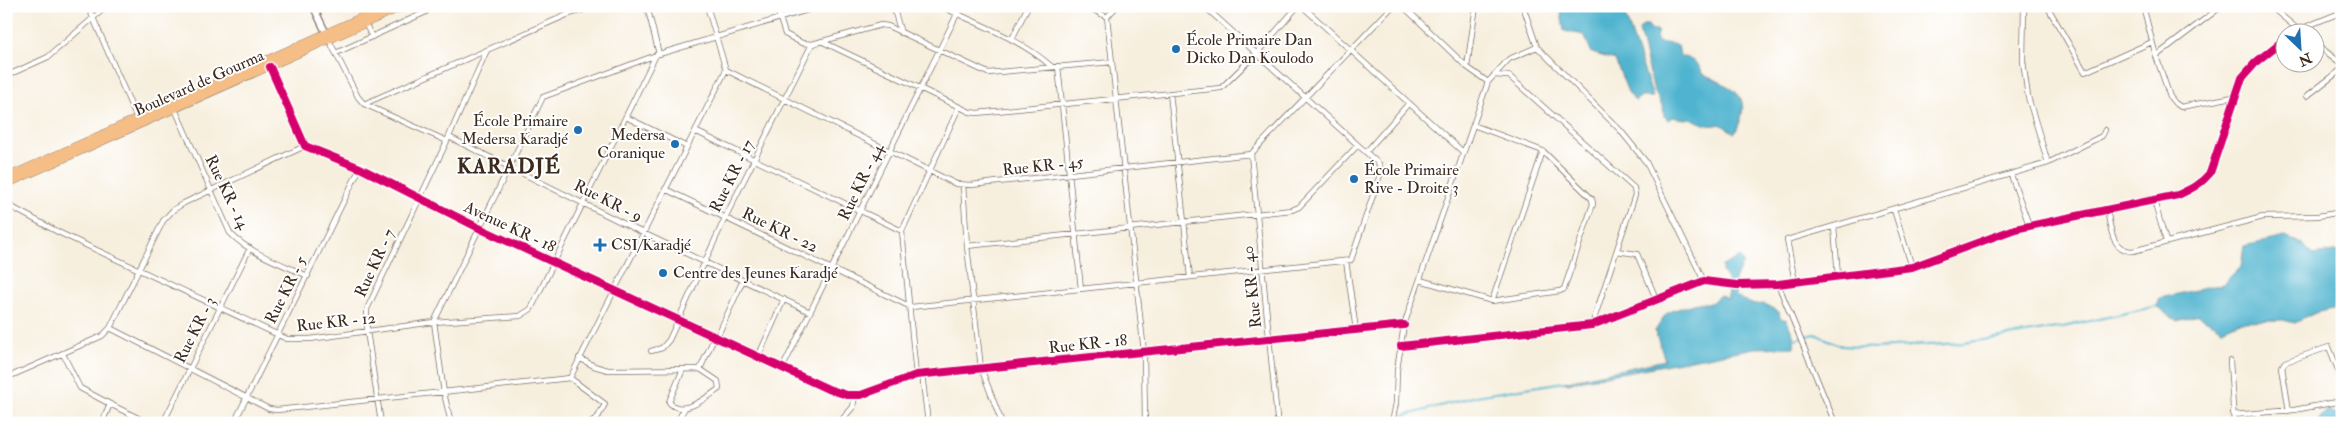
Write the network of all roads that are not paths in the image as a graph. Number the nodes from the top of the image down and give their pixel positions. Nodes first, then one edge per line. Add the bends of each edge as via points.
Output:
1 (88, 6) edge
2 (107, 6) edge
3 (313, 6) edge
4 (386, 6) edge
5 (403, 6) edge
6 (427, 6) edge
7 (567, 6) edge
8 (596, 6) edge
9 (647, 6) edge
10 (707, 6) edge
11 (776, 6) edge
12 (821, 6) edge
13 (893, 6) edge
14 (941, 6) edge
15 (961, 6) edge
16 (1028, 6) edge
17 (1086, 6) edge
18 (1117, 6) edge
19 (1204, 6) edge
20 (1298, 6) edge
21 (1302, 6) edge
22 (1393, 6) edge
23 (1403, 6) edge
24 (1476, 6) edge
25 (1523, 6) edge
26 (2024, 6) edge
27 (2047, 6) edge
28 (2143, 6) edge
29 (2222, 6) edge
30 (2270, 6) edge
31 (2342, 12) edge
32 (569, 14) junction
33 (958, 14) junction
34 (1107, 17) junction
35 (780, 18) junction
36 (93, 19) junction
37 (2287, 22) edge
38 (2320, 22) edge
39 (365, 24) junction
40 (901, 33) junction
41 (327, 37) junction
42 (372, 37) junction
43 (716, 38) junction
44 (1012, 39) junction
45 (821, 41) junction
46 (2152, 42) junction
47 (812, 44) junction
48 (2276, 46) edge
49 (1537, 47) junction
50 (487, 50) junction
51 (1350, 50) junction
52 (939, 51) junction
53 (2326, 52) edge
54 (336, 53) junction
55 (1257, 53) junction
56 (658, 55) junction
57 (2156, 56) junction
58 (1112, 62) junction
59 (2342, 64) edge
60 (1051, 66) junction
61 (1058, 66) junction
62 (270, 67) junction
63 (1467, 67) junction
64 (2342, 69) edge
65 (726, 70) junction
66 (1494, 75) junction
67 (6, 76) edge
68 (1488, 82) junction
69 (921, 88) junction
70 (1170, 93) junction
71 (2306, 96) dead end
72 (1306, 97) junction
73 (2233, 97) junction
74 (785, 99) junction
75 (1116, 99) junction
76 (1409, 103) junction
77 (364, 104) junction
78 (1062, 105) junction
79 (959, 106) junction
80 (175, 110) junction
81 (626, 117) junction
82 (137, 119) junction
83 (1473, 125) junction
84 (2105, 130) dead end
85 (695, 131) junction
86 (448, 139) junction
87 (1358, 145) junction
88 (305, 146) junction
89 (687, 147) junction
90 (890, 151) junction
91 (1543, 151) junction
92 (1366, 152) junction
93 (1463, 152) junction
94 (1251, 154) junction
95 (754, 159) junction
96 (1178, 163) junction
97 (2048, 164) junction
98 (509, 166) junction
99 (360, 168) junction
100 (929, 170) junction
101 (1124, 170) junction
102 (2011, 175) junction
103 (1069, 176) junction
104 (6, 178) edge
105 (6, 184) edge
106 (963, 185) junction
107 (665, 189) junction
108 (211, 190) junction
109 (419, 199) junction
110 (583, 202) junction
111 (2154, 202) junction
112 (6, 204) edge
113 (1894, 210) junction
114 (2107, 210) junction
115 (860, 211) junction
116 (2342, 212) edge
117 (1257, 214) junction
118 (725, 218) junction
119 (1184, 222) junction
120 (2029, 225) junction
121 (1834, 227) junction
122 (479, 228) junction
123 (1130, 228) junction
124 (902, 231) junction
125 (643, 233) junction
126 (1075, 234) junction
127 (2166, 241) junction
128 (968, 246) junction
129 (250, 248) junction
130 (1617, 251) junction
131 (1346, 260) junction
132 (554, 262) junction
133 (705, 262) junction
134 (1912, 267) junction
135 (832, 269) junction
136 (139, 270) junction
137 (1263, 270) junction
138 (308, 276) junction
139 (1838, 276) junction
140 (1190, 277) junction
141 (743, 280) junction
142 (1420, 280) junction
143 (1704, 282) junction
144 (1795, 282) junction
145 (1136, 283) junction
146 (1778, 284) junction
147 (1081, 289) junction
148 (614, 290) junction
149 (784, 299) junction
150 (973, 300) junction
151 (1492, 300) junction
152 (1656, 301) junction
153 (911, 307) junction
154 (220, 308) junction
155 (810, 312) junction
156 (678, 320) junction
157 (434, 322) junction
158 (1404, 325) junction
159 (1592, 325) junction
160 (110, 328) junction
161 (1356, 330) junction
162 (367, 331) junction
163 (277, 336) junction
164 (716, 336) junction
165 (1270, 339) junction
166 (1401, 346) junction
167 (651, 350) dead end
168 (1144, 352) junction
169 (63, 354) junction
170 (758, 356) junction
171 (579, 358) junction
172 (2230, 361) dead end
173 (190, 367) junction
174 (981, 368) junction
175 (684, 369) junction
176 (700, 369) junction
177 (782, 369) junction
178 (922, 374) junction
179 (916, 375) junction
180 (6, 378) edge
181 (570, 378) junction
182 (2342, 380) edge
183 (444, 393) junction
184 (855, 396) junction
185 (247, 397) junction
186 (377, 400) junction
187 (2342, 401) edge
188 (110, 404) junction
189 (685, 408) junction
190 (2289, 411) junction
191 (2233, 415) junction
192 (1276, 418) dead end
193 (102, 423) edge
194 (148, 423) edge
195 (163, 423) edge
196 (234, 423) edge
197 (381, 423) edge
198 (451, 423) edge
199 (589, 423) edge
200 (676, 423) edge
201 (839, 423) edge
202 (928, 423) edge
203 (1002, 423) edge
204 (1145, 423) edge
205 (1392, 423) edge
206 (1835, 423) edge
207 (2234, 423) edge

1 - 36 street
2 - 36 street
3 - 41 street
4 - 41 highway, Boulevard de Gourma
5 - 39 highway, Boulevard de Gourma
6 - 42 street via 426,12
7 - 32 street
8 - 32 street
9 - 56 street
10 - 43 street
11 - 35 street
12 - 35 street
13 - 40 street
14 - 33 street
15 - 33 street, Rue KR - 44
16 - 44 street
17 - 34 street
18 - 34 street
19 - 55 street
20 - 55 street
21 - 51 street
22 - 51 street
23 - 63 street
24 - 63 street
25 - 49 street
26 - 97 street via 2023,61 2028,97
27 - 46 street via 2085,72
28 - 46 street
29 - 57 street
30 - 37 street
31 - 38 street
32 - 50 street
33 - 44 street
33 - 52 street, Rue KR - 44
34 - 58 street
35 - 43 street
35 - 47 street via 785,34 802,43
36 - 67 street via 48,57
36 - 82 street
39 - 41 highway, Boulevard de Gourma
39 - 42 street
40 - 45 street via 881,25
40 - 52 street
41 - 54 street
41 - 62 highway, Boulevard de Gourma
41 - 82 highway, Boulevard de Gourma
42 - 54 street
43 - 56 street
43 - 65 street
44 - 60 street
45 - 47 street
45 - 69 street
46 - 57 street
47 - 74 street, Rue KR - 17
48 - 73 street via 2251,67
49 - 66 street via 1509,59
49 - 143 street via 1640,152
50 - 77 street
50 - 86 street, Rue KR - 7
51 - 72 street
51 - 76 street
52 - 60 street via 988,73
52 - 69 street, Rue KR - 44
53 - 59 street
54 - 77 street
55 - 70 street via 1223,87
55 - 72 street
56 - 81 street
56 - 98 street via 543,97
57 - 73 street via 2170,97 2181,107
58 - 61 street
58 - 75 street
60 - 61 street
61 - 78 street
62 - 80 highway, Boulevard de Gourma
62 - 88 street
63 - 68 street
64 - 71 street
65 - 74 street, Rue KR - 45
65 - 85 street
66 - 68 street
66 - 130 street via 1509,76 1634,188 1635,195
68 - 83 street
69 - 79 street
69 - 90 street, Rue KR - 44
70 - 75 street
70 - 96 street
72 - 87 street
72 - 94 street
73 - 111 street via 2210,173 2192,189
74 - 90 street, Rue KR - 45
74 - 95 street, Rue KR - 17
75 - 78 street
75 - 101 street
76 - 92 street
76 - 93 street
77 - 86 street, Rue KR - 9
78 - 79 street via 977,113
78 - 103 street
79 - 100 street
80 - 105 highway, Boulevard de Gourma
80 - 108 street, Rue KR - 14
81 - 89 street
81 - 110 street
82 - 104 highway, Boulevard de Gourma
83 - 91 street
83 - 93 street
84 - 97 street via 2102,136
85 - 89 street
85 - 95 street
86 - 98 street, Rue KR - 9
86 - 109 street, Rue KR - 7
87 - 92 street
87 - 117 street via 1295,210
88 - 99 street, Avenue KR - 18
88 - 108 street
89 - 107 street
90 - 100 street, Rue KR - 45
90 - 115 street, Rue KR - 44
91 - 151 street
91 - 151 street via 1592,199 1593,204 1562,290
92 - 131 street via 1379,164 1381,172 1351,260
93 - 142 street
94 - 96 street, Rue KR - 45
94 - 117 street, Rue KR - 40
95 - 115 street
95 - 118 street, Rue KR - 17
96 - 101 street, Rue KR - 45
96 - 119 street
97 - 102 street
98 - 110 street, Rue KR - 9
98 - 122 street
99 - 109 street, Avenue KR - 18
99 - 138 street, Rue KR - 5
100 - 106 street, Rue KR - 45
100 - 124 street
101 - 103 street, Rue KR - 45
101 - 123 street
102 - 113 street
102 - 120 street
103 - 106 street, Rue KR - 45
103 - 126 street
106 - 128 street
107 - 118 street, Rue KR - 22
107 - 125 street
108 - 129 street, Rue KR - 14 via 230,233
108 - 136 street via 173,210 163,221
109 - 122 street, Avenue KR - 18
109 - 162 street, Rue KR - 7 via 369,303
110 - 125 street, Rue KR - 9
110 - 132 street
111 - 114 street
111 - 127 street
112 - 136 street, Rue KR - 12
113 - 121 street
113 - 134 street
114 - 120 street
114 - 127 street via 2114,238 2121,250 2133,251
115 - 124 street
115 - 135 street, Rue KR - 44
116 - 127 street via 2263,217
117 - 119 street
117 - 137 street, Rue KR - 40
118 - 133 street, Rue KR - 17
118 - 135 street, Rue KR - 22
119 - 123 street
119 - 140 street
120 - 134 street
121 - 139 street
121 - 144 street via 1786,240
122 - 132 street, Avenue KR - 18
122 - 157 street
123 - 126 street
123 - 145 street
124 - 153 street
125 - 133 street, Rue KR - 9
125 - 148 street
126 - 128 street
126 - 147 street
128 - 150 street
129 - 138 street, Rue KR - 14
129 - 154 street, Rue KR - 3
130 - 152 street via 1637,254
130 - 159 street
131 - 137 street
131 - 161 street
132 - 148 street, Avenue KR - 18
132 - 157 street, Rue KR - 12 via 531,309 520,316
133 - 141 street, Rue KR - 9
133 - 156 street, Rue KR - 17
134 - 139 street
135 - 153 street, Rue KR - 22
135 - 155 street, Rue KR - 44
136 - 154 street, Rue KR - 12
136 - 160 street
137 - 140 street
137 - 165 street, Rue KR - 40
138 - 163 street, Rue KR - 5
139 - 144 street
140 - 145 street
141 - 149 street, Rue KR - 9
141 - 164 street
142 - 151 street
142 - 158 street
143 - 146 street
143 - 152 street
144 - 146 street
145 - 147 street
145 - 168 street
146 - 206 street
147 - 150 street
148 - 156 street, Avenue KR - 18
148 - 171 street
149 - 155 street, Rue KR - 9
149 - 170 street
150 - 153 street
150 - 174 street
152 - 159 street
153 - 179 street
154 - 163 street, Rue KR - 12
154 - 173 street, Rue KR - 3
155 - 177 street, Rue KR - 44
156 - 164 street, Avenue KR - 18
156 - 167 street, Rue KR - 17 via 665,345
157 - 162 street, Rue KR - 12
157 - 183 street
158 - 161 street, Rue KR - 18
158 - 166 street
159 - 166 street
160 - 169 street via 94,340
160 - 173 street
161 - 165 street, Rue KR - 18
162 - 163 street, Rue KR - 12 via 297,340
162 - 186 street, Rue KR - 7
163 - 185 street, Rue KR - 5
164 - 170 street, Avenue KR - 18
164 - 176 street
165 - 168 street, Rue KR - 18
165 - 192 street, Rue KR - 40
166 - 205 street
168 - 174 street, Rue KR - 18
168 - 204 street
169 - 180 street
169 - 188 street via 80,388
170 - 177 street, Avenue KR - 18
171 - 175 street via 608,370
171 - 181 street
172 - 191 street
173 - 185 street
173 - 195 street, Rue KR - 3
174 - 178 street, Rue KR - 18
174 - 203 street
175 - 176 street
175 - 189 street via 669,402
176 - 189 street via 718,381 720,388
177 - 184 street via 828,389
178 - 179 street, Rue KR - 18
178 - 202 street
179 - 184 street, Rue KR - 18
181 - 183 street
181 - 199 street via 605,404 598,417
182 - 190 street via 2329,347 2285,362 2283,370
183 - 186 street
183 - 198 street
184 - 201 street via 853,407
185 - 186 street via 277,410
185 - 196 street, Rue KR - 5
186 - 197 street, Rue KR - 7
187 - 190 street
188 - 193 street
188 - 194 street
189 - 200 street
190 - 191 street
191 - 207 street

